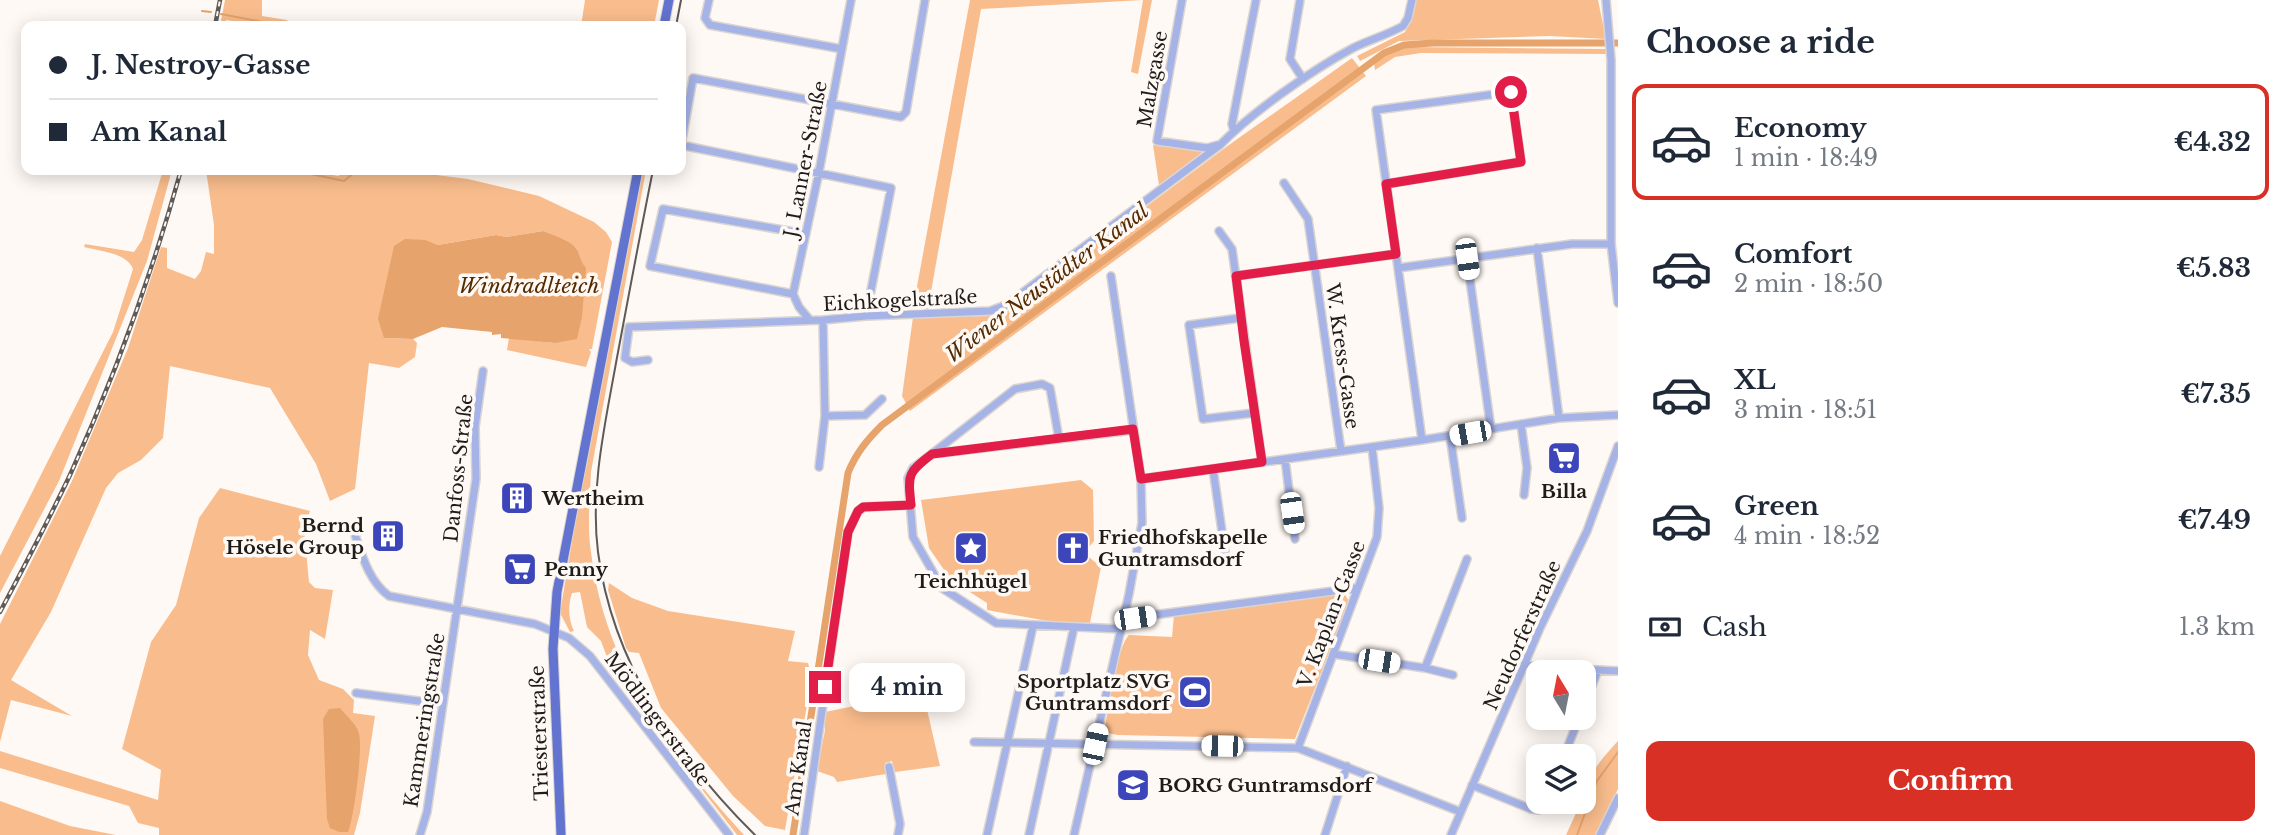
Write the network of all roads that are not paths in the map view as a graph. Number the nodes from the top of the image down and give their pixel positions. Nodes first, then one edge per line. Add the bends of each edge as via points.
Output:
1 (669, 0) edge
2 (709, 0) edge
3 (851, 0) edge
4 (925, 0) edge
5 (1182, 0) edge
6 (1256, 0) edge
7 (1300, 0) edge
8 (1412, 0) edge
9 (1606, 0) edge
10 (665, 21) edge
11 (842, 49) junction
12 (1613, 58) edge
13 (1303, 79) junction
14 (832, 105) junction
15 (686, 117) edge
16 (1234, 131) junction
17 (1220, 145) junction
18 (686, 146) edge
19 (820, 172) junction
20 (637, 175) edge
21 (1284, 183) dead end
22 (1386, 184) junction
23 (1219, 231) dead end
24 (806, 234) junction
25 (1611, 244) junction
26 (1537, 248) junction
27 (1396, 254) junction
28 (1467, 259) junction
29 (1314, 265) junction
30 (1398, 268) junction
31 (1111, 276) dead end
32 (1236, 276) junction
33 (793, 294) junction
34 (1618, 303) edge
35 (866, 316) junction
36 (1240, 318) junction
37 (810, 319) junction
38 (822, 320) junction
39 (648, 360) dead end
40 (484, 371) dead end
41 (882, 399) dead end
42 (1254, 413) junction
43 (1618, 415) edge
44 (825, 416) junction
45 (1559, 418) junction
46 (1521, 424) junction
47 (1133, 429) junction
48 (1491, 429) junction
49 (1450, 436) junction
50 (1059, 439) junction
51 (1422, 440) junction
52 (1618, 446) edge
53 (1372, 447) junction
54 (1340, 452) junction
55 (932, 454) junction
56 (1284, 459) junction
57 (1262, 462) junction
58 (819, 467) dead end
59 (1213, 469) junction
60 (1141, 479) junction
61 (1524, 495) dead end
62 (911, 505) junction
63 (1462, 518) dead end
64 (352, 526) dead end
65 (1296, 539) dead end
66 (1225, 552) dead end
67 (1467, 559) dead end
68 (1356, 588) junction
69 (457, 609) junction
70 (1123, 619) junction
71 (1032, 626) junction
72 (1074, 627) junction
73 (1120, 629) junction
74 (554, 630) junction
75 (1333, 654) junction
76 (1525, 664) junction
77 (1425, 668) junction
78 (1598, 670) junction
79 (1618, 671) edge
80 (1596, 675) edge
81 (1453, 676) dead end
82 (356, 693) dead end
83 (442, 704) junction
84 (1008, 741) junction
85 (974, 742) dead end
86 (1050, 742) junction
87 (1095, 744) junction
88 (1298, 748) junction
89 (1347, 766) junction
90 (889, 767) dead end
91 (1472, 785) junction
92 (1618, 798) edge
93 (1526, 807) edge
94 (1461, 812) junction
95 (420, 835) edge
96 (561, 835) edge
97 (730, 835) edge
98 (804, 835) edge
99 (898, 835) edge
100 (987, 835) edge
101 (1030, 835) edge
102 (1074, 835) edge
103 (1325, 835) edge
104 (1451, 835) edge
105 (1600, 835) edge

1 - 10 main road
2 - 11 street via 705,18 710,25
3 - 11 street, J. Lanner-Straße
4 - 14 street via 906,112 901,117
5 - 17 street, Malzgasse via 1157,141 1207,148
6 - 16 street
7 - 13 street via 1290,57
8 - 13 street, Eichkogelstraße via 1403,26 1350,49
9 - 12 street
11 - 14 street, J. Lanner-Straße
12 - 25 street
13 - 16 street, Eichkogelstraße
14 - 15 street via 693,78
14 - 19 street, J. Lanner-Straße
16 - 17 street, Eichkogelstraße
17 - 35 street, Eichkogelstraße via 1006,305 990,311
18 - 19 street
19 - 24 street, J. Lanner-Straße
19 - 35 street via 891,188
20 - 74 main road, Triesterstraße via 563,556
21 - 29 street, W. Kress-Gasse via 1308,219
22 - 22 street via 1376,110 1511,92 1521,162
22 - 27 street
23 - 32 street via 1232,249
24 - 33 street, J. Lanner-Straße
24 - 33 street via 663,209 650,266
25 - 26 street
25 - 34 street
26 - 28 street
26 - 45 street
27 - 29 street
27 - 30 street
28 - 30 street
28 - 48 street
29 - 32 street
29 - 54 street, W. Kress-Gasse
30 - 51 street
31 - 47 street
32 - 36 street
33 - 37 street
35 - 38 street, Eichkogelstraße
36 - 42 street
36 - 42 street via 1189,325 1203,419
37 - 38 street, Eichkogelstraße
37 - 39 street, Eichkogelstraße via 629,327 625,358
38 - 44 street
40 - 69 street, Danfoss-Straße via 475,427 476,479
41 - 44 street via 865,415
42 - 57 street
43 - 45 street
44 - 58 street
45 - 46 street
46 - 48 street
46 - 61 street via 1527,468
47 - 50 street
47 - 60 street
48 - 49 street
49 - 51 street
49 - 63 street
50 - 55 street
50 - 55 street via 1050,388 1042,384 1015,389
51 - 53 street
52 - 76 street, Neudorferstraße via 1587,531
53 - 54 street
53 - 68 street, V. Kaplan-Gasse via 1379,508 1377,537
54 - 56 street
55 - 62 street via 908,478
56 - 57 street
56 - 65 street
57 - 59 street
59 - 60 street
59 - 66 street
60 - 70 street via 1142,523
62 - 71 street via 913,537 942,588 996,623
62 - 98 street, Am Kanal via 863,507 848,532
64 - 69 street, Kammeringstraße via 380,589 389,596
67 - 77 street
68 - 70 street
68 - 75 street, V. Kaplan-Gasse
69 - 74 street, Kammeringstraße
69 - 83 street, Kammeringstraße
70 - 73 street
71 - 72 street
71 - 84 street
72 - 73 street
72 - 86 street
73 - 87 street
74 - 96 main road, Triesterstraße
74 - 97 street, Mödlingerstraße via 578,644 604,671
75 - 77 street
75 - 88 street, V. Kaplan-Gasse
76 - 78 street
76 - 91 street, Neudorferstraße
77 - 81 street
78 - 79 street
78 - 80 street
82 - 83 street
83 - 95 street, Kammeringstraße
84 - 85 street
84 - 86 street
84 - 100 street
86 - 87 street
86 - 101 street
87 - 88 street
87 - 102 street
88 - 89 street
89 - 94 street
89 - 103 street
90 - 99 street via 901,824
91 - 93 street
91 - 94 street, Neudorferstraße
92 - 105 street
94 - 104 street, Neudorferstraße

